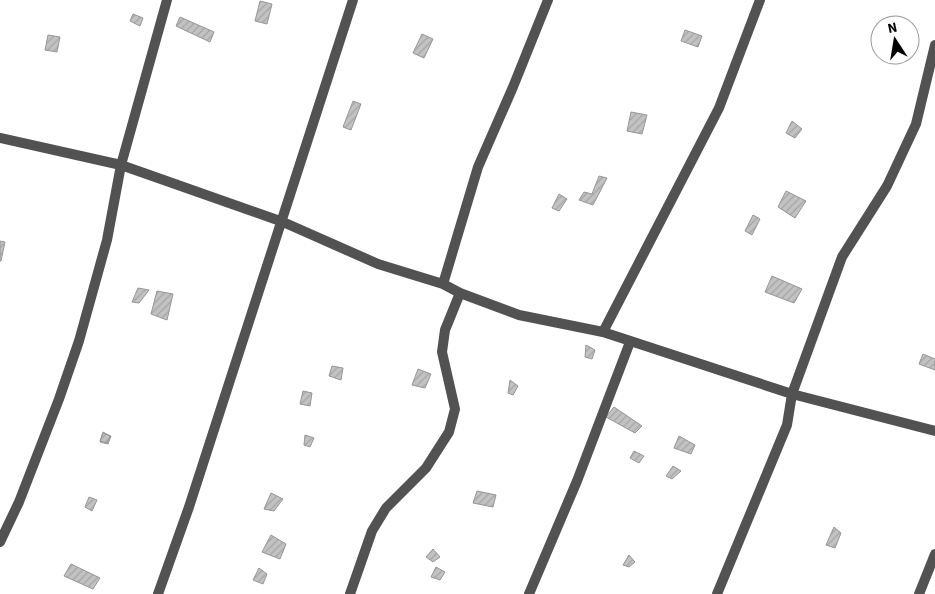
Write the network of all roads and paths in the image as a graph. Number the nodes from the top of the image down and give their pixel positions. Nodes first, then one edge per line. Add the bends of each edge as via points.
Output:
1 (167, 0) edge
2 (353, 0) edge
3 (548, 0) edge
4 (760, 0) edge
5 (935, 45) edge
6 (0, 138) edge
7 (122, 165) junction
8 (283, 222) junction
9 (443, 284) junction
10 (460, 293) junction
11 (603, 332) junction
12 (630, 342) junction
13 (792, 394) junction
14 (935, 431) edge
15 (0, 542) edge
16 (935, 554) edge
17 (158, 594) edge
18 (350, 594) edge
19 (529, 594) edge
20 (717, 594) edge
21 (919, 594) edge

1 - 7 street
2 - 8 street
3 - 9 street via 478,167
4 - 11 street via 719,108
5 - 13 street via 916,124 887,186 842,257
6 - 7 street
7 - 8 street
7 - 15 street via 107,240 78,341 23,494
8 - 9 street via 378,264
8 - 17 street
9 - 10 street
10 - 11 street via 519,315
10 - 18 street via 445,330 442,352 455,409 449,432 426,468 386,508 372,531
11 - 12 street
12 - 13 street
12 - 19 street via 577,481
13 - 14 street
13 - 20 street via 787,425
16 - 21 street

